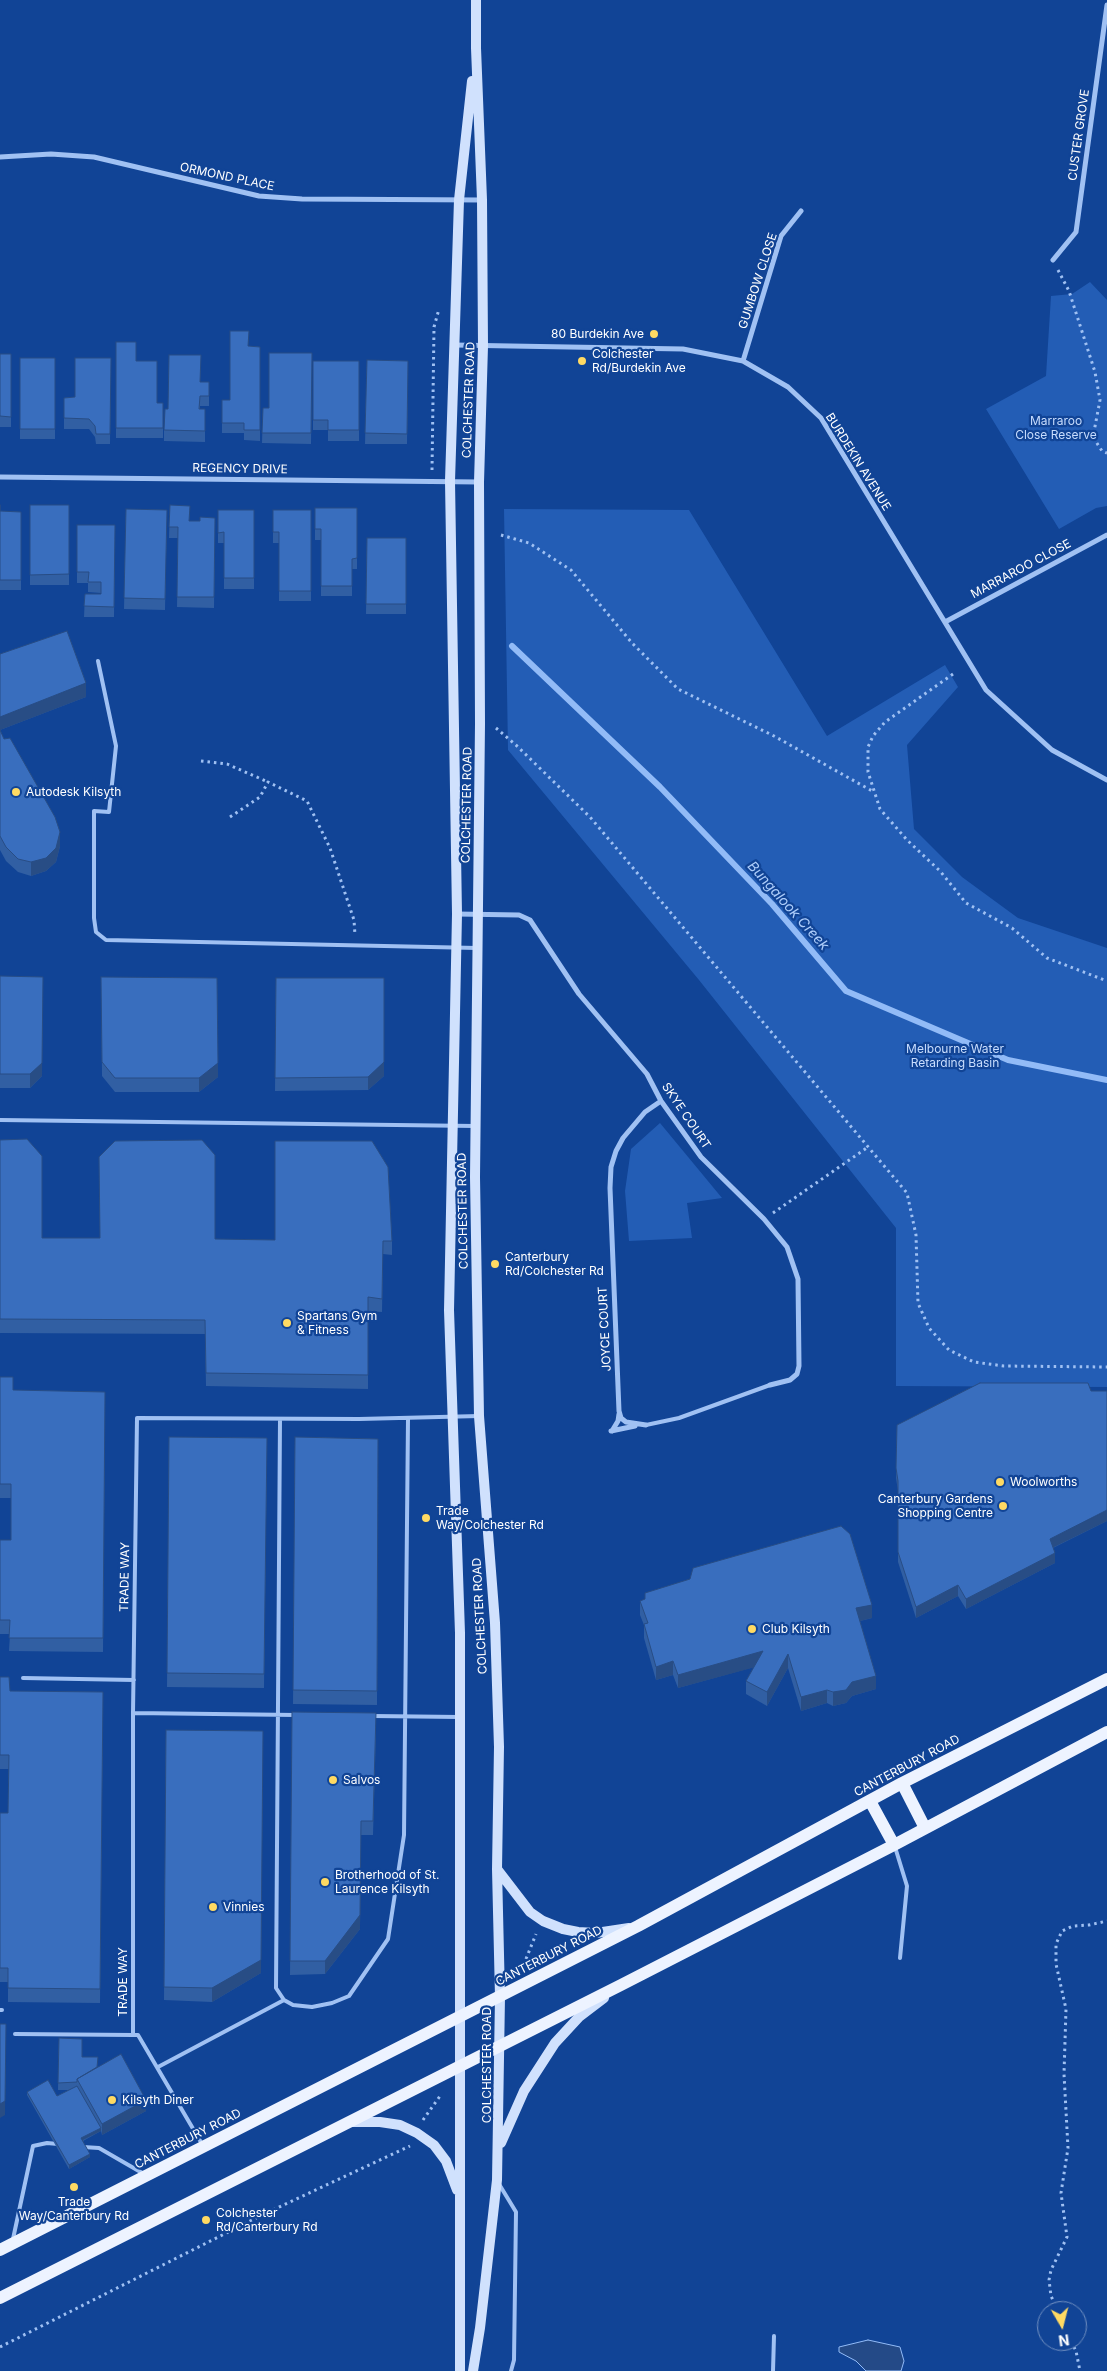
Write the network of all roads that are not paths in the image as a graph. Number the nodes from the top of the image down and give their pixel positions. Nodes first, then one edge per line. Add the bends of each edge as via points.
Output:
1 (476, 0) edge
2 (1107, 5) edge
3 (476, 48) junction
4 (0, 157) edge
5 (459, 200) junction
6 (482, 200) junction
7 (801, 211) dead end
8 (1053, 260) road end
9 (454, 345) junction
10 (483, 346) junction
11 (743, 361) junction
12 (0, 477) edge
13 (450, 481) junction
14 (479, 482) junction
15 (1107, 535) edge
16 (945, 622) junction
17 (98, 661) dead end
18 (1107, 780) edge
19 (457, 914) junction
20 (478, 914) junction
21 (456, 948) junction
22 (477, 948) junction
23 (661, 1101) junction
24 (0, 1120) edge
25 (454, 1126) junction
26 (475, 1126) junction
27 (770, 1385) joint
28 (619, 1411) junction
29 (479, 1416) junction
30 (452, 1418) junction
31 (280, 1419) junction
32 (408, 1419) junction
33 (637, 1425) junction
34 (646, 1425) joint
35 (23, 1678) dead end
36 (1107, 1679) edge
37 (134, 1680) junction
38 (133, 1713) junction
39 (277, 1715) junction
40 (305, 1715) edge
41 (369, 1716) edge
42 (406, 1716) junction
43 (460, 1717) junction
44 (1107, 1732) edge
45 (902, 1783) junction
46 (870, 1800) junction
47 (925, 1828) junction
48 (894, 1845) junction
49 (497, 1869) junction
50 (638, 1926) junction
51 (900, 1958) dead end
52 (620, 1985) junction
53 (500, 1997) junction
54 (284, 2000) junction
55 (461, 2017) junction
56 (15, 2034) dead end
57 (134, 2035) junction
58 (499, 2044) junction
59 (461, 2065) junction
60 (158, 2067) junction
61 (348, 2122) junction
62 (62, 2144) edge
63 (79, 2146) edge
64 (204, 2147) junction
65 (498, 2148) junction
66 (147, 2176) junction
67 (497, 2180) junction
68 (459, 2196) junction
69 (12, 2244) junction
70 (0, 2250) edge
71 (0, 2298) edge
72 (774, 2336) dead end
73 (460, 2371) edge
74 (473, 2371) edge
75 (511, 2371) edge
76 (773, 2371) edge

1 - 3 main road, COLCHESTER ROAD
2 - 8 street, CUSTER GROVE via 1076,232
3 - 5 main road, COLCHESTER ROAD
3 - 6 main road, COLCHESTER ROAD
4 - 5 street, ORMOND PLACE via 51,154 94,157 259,196
5 - 6 street, ORMOND PLACE
5 - 9 main road, COLCHESTER ROAD
6 - 10 main road, COLCHESTER ROAD
7 - 11 street, GUMBOW CLOSE via 781,236
9 - 10 street, BURDEKIN AVENUE
9 - 13 main road, COLCHESTER ROAD
10 - 11 street, BURDEKIN AVENUE via 683,348
10 - 14 main road, COLCHESTER ROAD
11 - 16 street, BURDEKIN AVENUE via 788,387 821,418
12 - 13 street, REGENCY DRIVE
13 - 14 street, REGENCY DRIVE
13 - 19 main road, COLCHESTER ROAD
14 - 20 main road, COLCHESTER ROAD
15 - 16 street, MARRAROO CLOSE
16 - 18 street, BURDEKIN AVENUE via 986,690 1010,714 1052,750
17 - 21 lane via 116,746 108,812 94,811 96,932 106,940
19 - 20 street, SKYE COURT
19 - 21 main road, COLCHESTER ROAD
20 - 22 main road, COLCHESTER ROAD
20 - 23 street, SKYE COURT via 519,915 530,920 579,994 647,1074
21 - 22 lane
21 - 25 main road, COLCHESTER ROAD
22 - 26 main road, COLCHESTER ROAD
23 - 27 street, SKYE COURT via 701,1157 764,1219 794,1261 800,1300 800,1366 790,1380
23 - 28 street, JOYCE COURT via 645,1112 623,1138 612,1167 609,1209
24 - 25 lane
25 - 26 lane
25 - 30 main road, COLCHESTER ROAD via 449,1310
26 - 29 main road, COLCHESTER ROAD
27 - 34 lane via 707,1409
28 - 33 street via 621,1418
28 - 33 street, JOYCE COURT via 612,1431
29 - 30 lane, TRADE WAY
29 - 49 main road, COLCHESTER ROAD via 495,1622 499,1747
30 - 32 lane, TRADE WAY
30 - 43 main road, COLCHESTER ROAD
31 - 32 lane, TRADE WAY
31 - 37 lane, TRADE WAY via 137,1418
31 - 39 lane
32 - 42 lane
33 - 34 street
35 - 37 lane
36 - 45 main road, CANTERBURY ROAD
37 - 38 lane, TRADE WAY
38 - 39 lane
38 - 57 lane, TRADE WAY
39 - 40 lane
39 - 54 lane via 276,1988
41 - 42 lane
42 - 43 lane
42 - 54 lane via 404,1835 388,1939 349,1996 312,2007 293,2005
43 - 55 main road, COLCHESTER ROAD
44 - 47 main road
45 - 46 main road, CANTERBURY ROAD
45 - 47 main road
46 - 48 main road
46 - 50 main road, CANTERBURY ROAD
47 - 48 main road
48 - 51 lane via 907,1886
48 - 52 main road
49 - 50 main road via 530,1912 550,1924 596,1933
49 - 53 main road, COLCHESTER ROAD
50 - 53 main road, CANTERBURY ROAD
52 - 58 main road
52 - 65 main road via 579,2017 555,2043 524,2091
53 - 55 main road, CANTERBURY ROAD
53 - 58 main road, COLCHESTER ROAD
54 - 60 lane
55 - 59 main road, COLCHESTER ROAD
55 - 64 main road, CANTERBURY ROAD
56 - 57 lane
57 - 60 lane, TRADE WAY via 138,2035
58 - 59 main road
58 - 65 main road, COLCHESTER ROAD
59 - 61 main road
59 - 68 main road, COLCHESTER ROAD
60 - 64 lane, TRADE WAY
61 - 68 main road via 380,2122 417,2133 434,2145 446,2161
61 - 71 main road
62 - 69 lane via 34,2146
63 - 66 lane via 99,2148
64 - 66 main road, CANTERBURY ROAD
65 - 67 main road, COLCHESTER ROAD
66 - 69 main road, CANTERBURY ROAD
67 - 74 main road, COLCHESTER ROAD
67 - 75 lane via 516,2212 514,2360
68 - 73 main road, COLCHESTER ROAD
69 - 70 main road, CANTERBURY ROAD
72 - 76 lane

